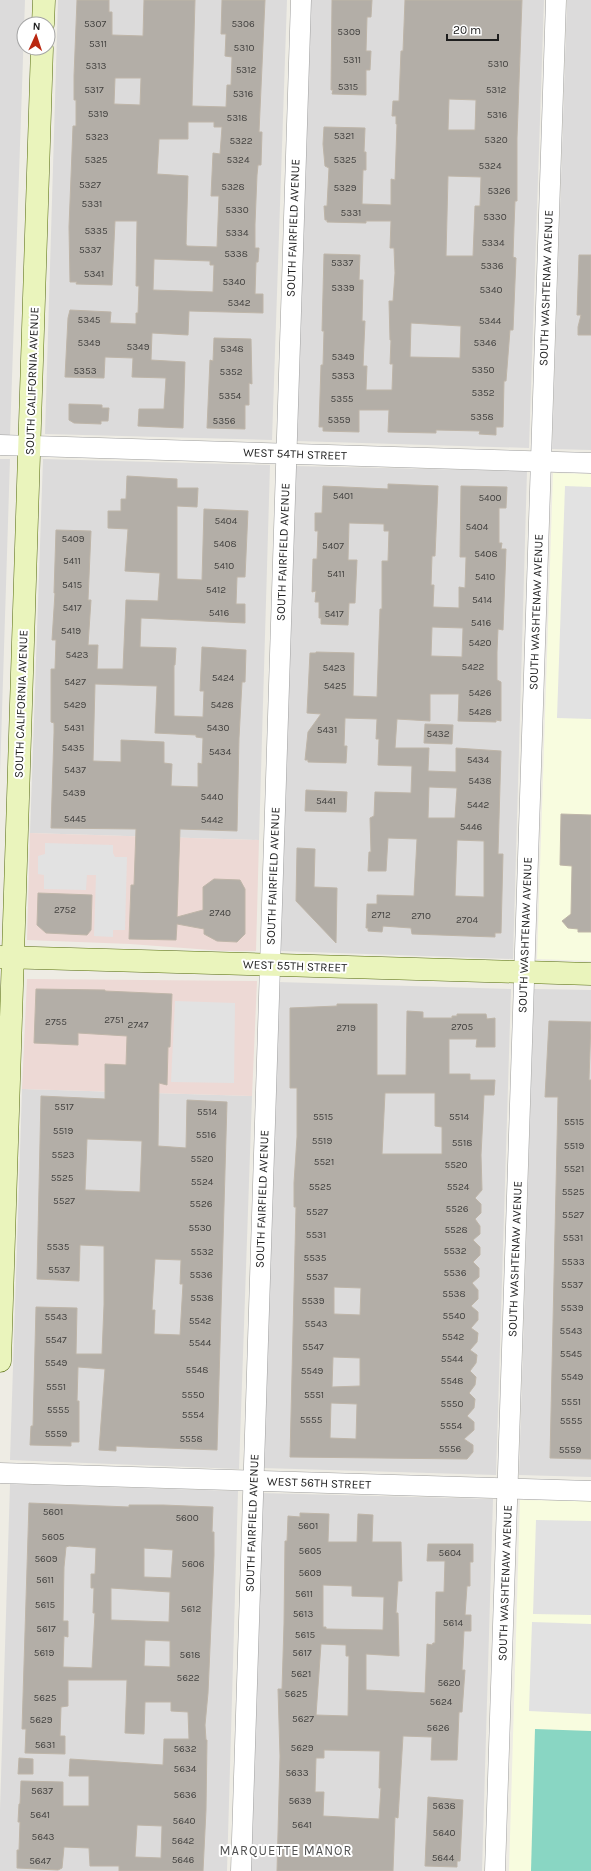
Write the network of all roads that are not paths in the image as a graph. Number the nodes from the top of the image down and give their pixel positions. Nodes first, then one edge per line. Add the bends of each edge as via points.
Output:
1 (44, 0) edge
2 (300, 0) edge
3 (556, 0) edge
4 (43, 16) edge
5 (42, 56) edge
6 (0, 445) edge
7 (30, 446) junction
8 (286, 454) junction
9 (541, 462) junction
10 (591, 463) edge
11 (7, 957) edge
12 (270, 966) junction
13 (524, 972) junction
14 (591, 974) edge
15 (0, 1361) edge
16 (0, 1473) edge
17 (253, 1481) junction
18 (508, 1488) junction
19 (591, 1491) edge
20 (241, 1871) edge
21 (495, 1871) edge

1 - 4 street
2 - 8 street, SOUTH FAIRFIELD AVENUE
3 - 9 street, SOUTH WASHTENAW AVENUE
5 - 7 street, SOUTH CALIFORNIA AVENUE
6 - 7 street, WEST 54TH STREET
7 - 8 street, WEST 54TH STREET
7 - 11 street, SOUTH CALIFORNIA AVENUE
8 - 9 street, WEST 54TH STREET
8 - 12 street, SOUTH FAIRFIELD AVENUE
9 - 10 street, WEST 54TH STREET
9 - 13 street, SOUTH WASHTENAW AVENUE
11 - 12 street, WEST 55TH STREET
11 - 15 street, SOUTH CALIFORNIA AVENUE
12 - 13 street, WEST 55TH STREET
12 - 17 street, SOUTH FAIRFIELD AVENUE
13 - 14 street, WEST 55TH STREET
13 - 18 street, SOUTH WASHTENAW AVENUE
16 - 17 street, WEST 56TH STREET
17 - 18 street, WEST 56TH STREET
17 - 20 street, SOUTH FAIRFIELD AVENUE
18 - 19 street, WEST 56TH STREET
18 - 21 street, SOUTH WASHTENAW AVENUE

